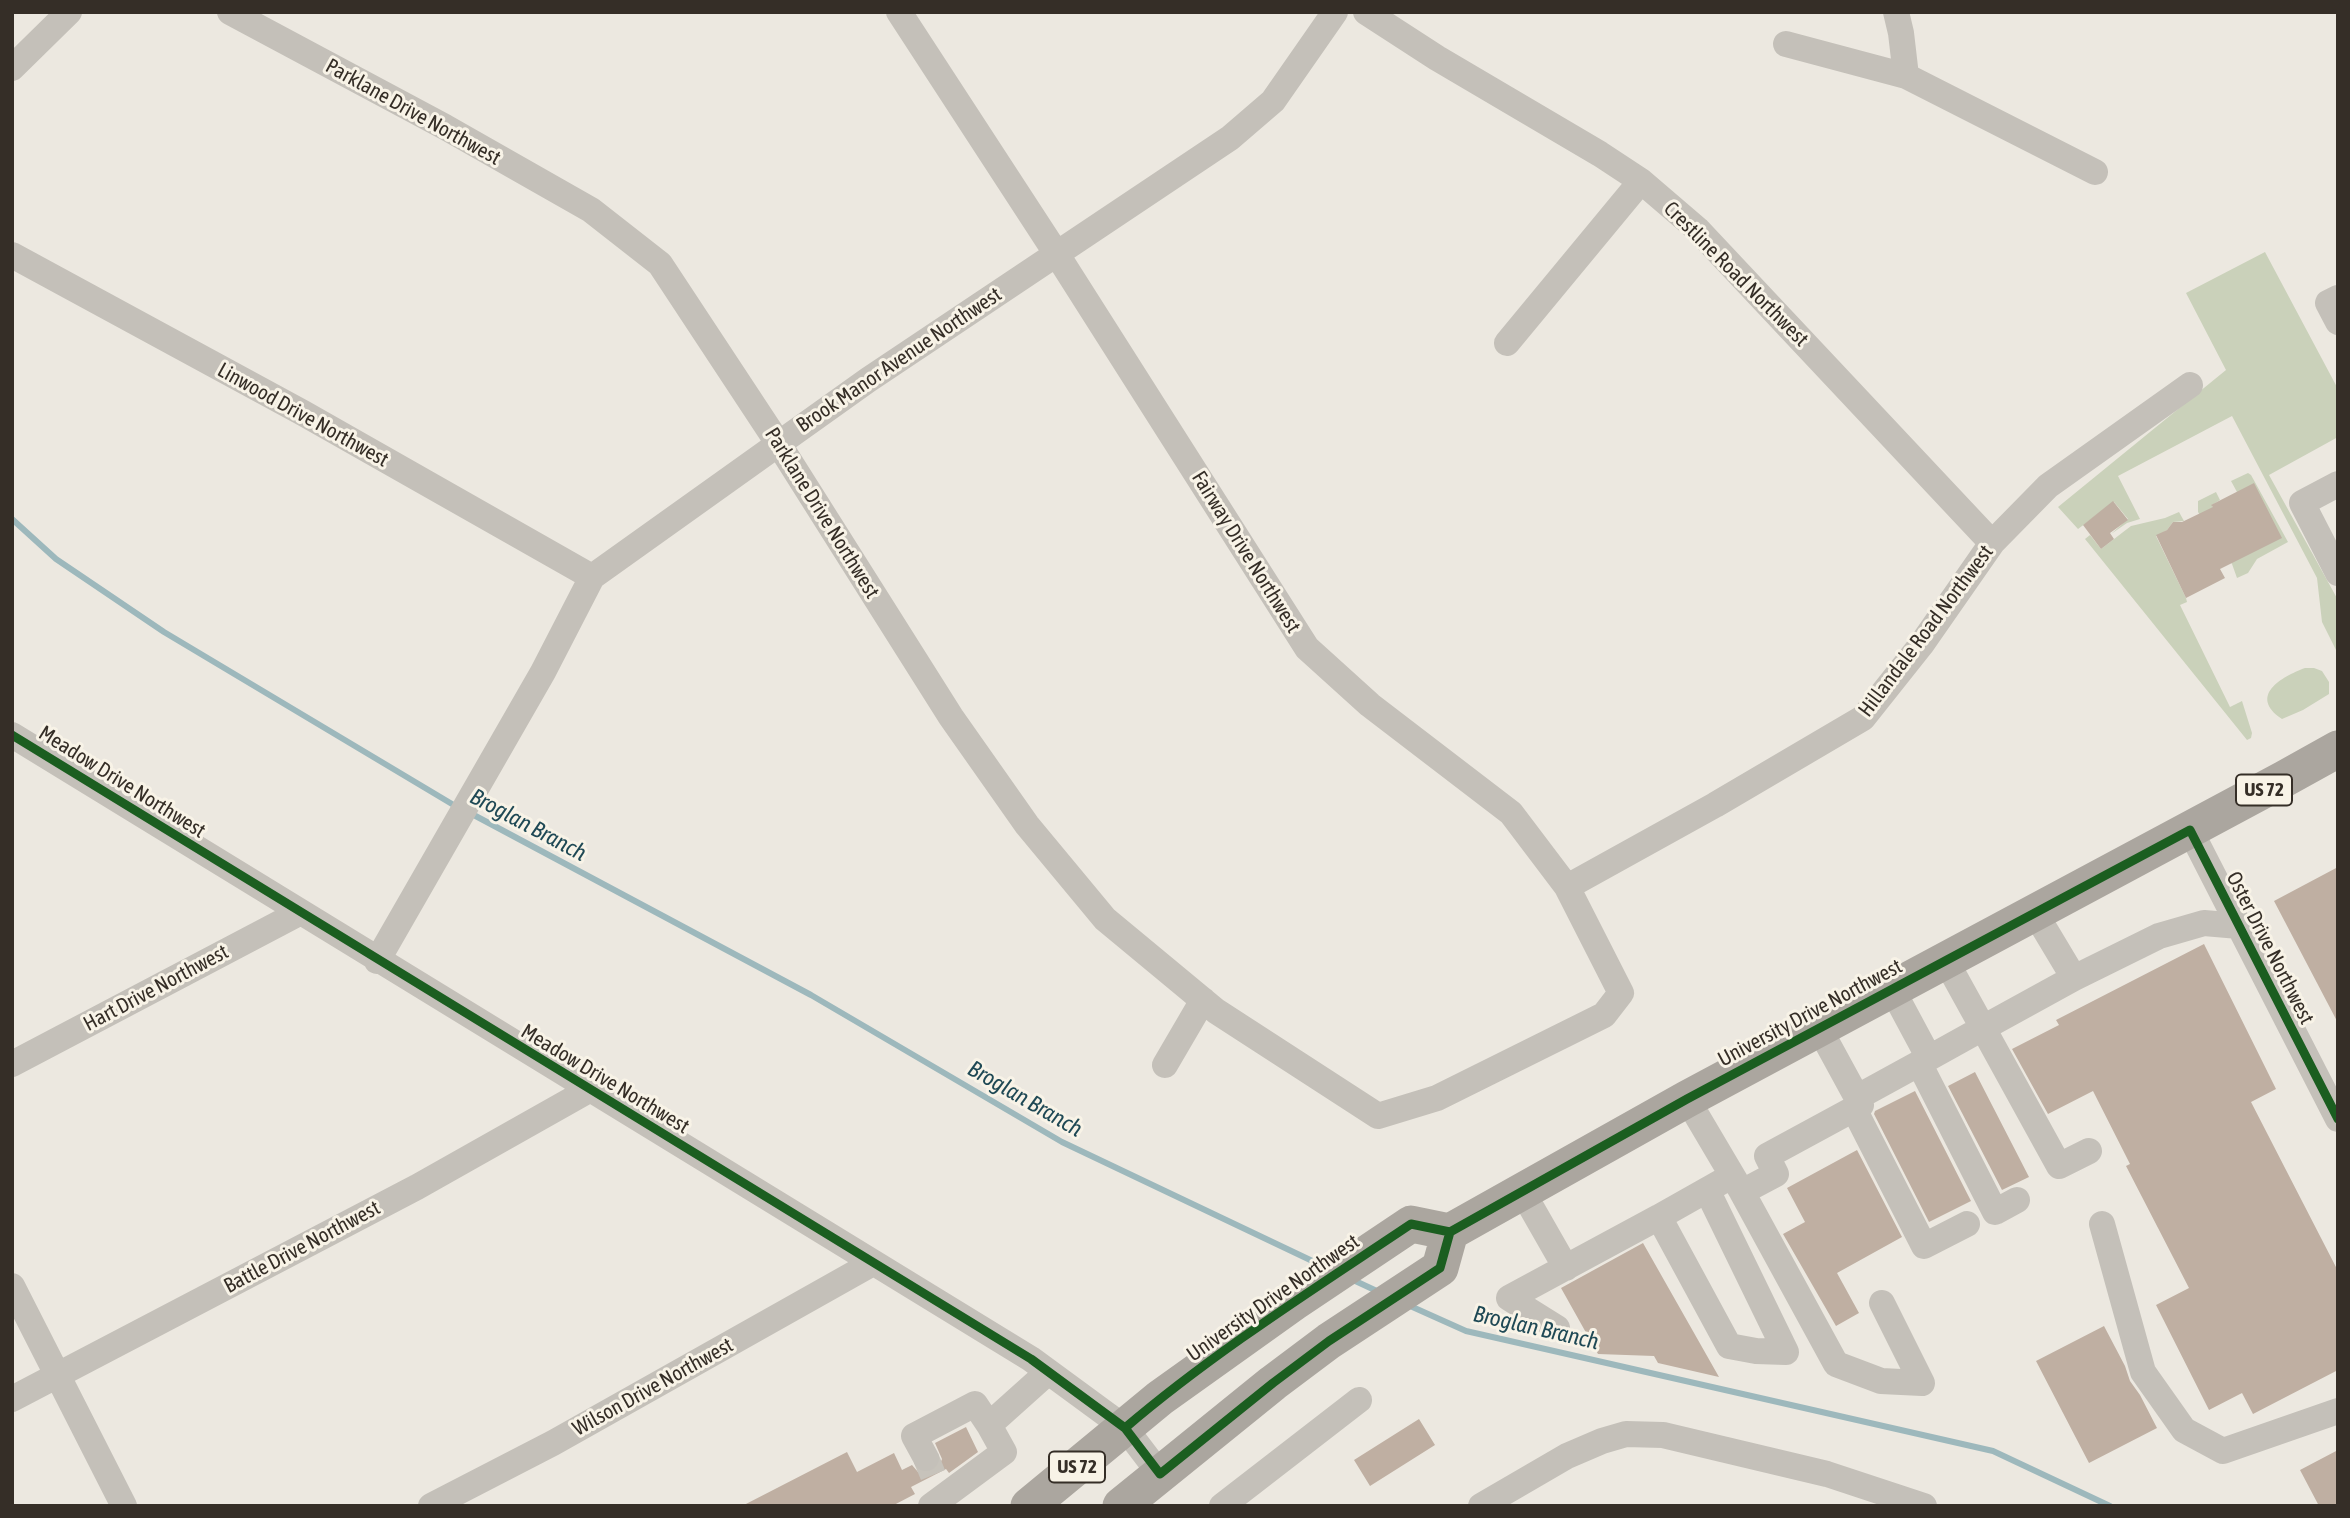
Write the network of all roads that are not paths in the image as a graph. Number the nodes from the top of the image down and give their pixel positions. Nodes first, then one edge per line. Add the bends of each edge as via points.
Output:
1 (69, 12) edge
2 (230, 12) edge
3 (900, 12) edge
4 (1335, 12) edge
5 (1366, 12) edge
6 (1896, 12) edge
7 (1786, 44) dead end
8 (12, 68) edge
9 (1906, 76) junction
10 (2095, 172) dead end
11 (1641, 181) junction
12 (1056, 253) junction
13 (12, 255) edge
14 (2338, 298) edge
15 (2338, 322) edge
16 (1507, 343) dead end
17 (2190, 386) dead end
18 (778, 443) junction
19 (2338, 484) edge
20 (1993, 543) junction
21 (2338, 573) edge
22 (592, 577) junction
23 (12, 735) edge
24 (2338, 749) edge
25 (2190, 830) junction
26 (1567, 887) junction
27 (299, 913) junction
28 (2035, 913) junction
29 (2239, 926) junction
30 (377, 961) junction
31 (1946, 961) junction
32 (2074, 978) junction
33 (1892, 989) junction
34 (1203, 1000) junction
35 (1580, 1026) joint
36 (1819, 1028) junction
37 (1983, 1028) junction
38 (1924, 1061) junction
39 (12, 1064) edge
40 (1165, 1065) dead end
41 (589, 1090) junction
42 (1686, 1099) junction
43 (1855, 1104) junction
44 (2338, 1119) edge
45 (2089, 1151) dead end
46 (1738, 1184) junction
47 (1707, 1190) junction
48 (1522, 1191) junction
49 (2017, 1200) dead end
50 (1659, 1217) junction
51 (1967, 1224) dead end
52 (2102, 1224) dead end
53 (1450, 1232) junction
54 (873, 1263) junction
55 (1566, 1268) junction
56 (12, 1286) edge
57 (1882, 1303) dead end
58 (1557, 1328) dead end
59 (1047, 1373) junction
60 (58, 1376) junction
61 (12, 1399) edge
62 (1359, 1400) dead end
63 (2338, 1410) edge
64 (989, 1425) junction
65 (1125, 1428) junction
66 (1160, 1474) junction
67 (933, 1484) edge
68 (124, 1506) edge
69 (431, 1506) edge
70 (1028, 1506) edge
71 (1121, 1506) edge
72 (1223, 1506) edge
73 (1481, 1506) edge
74 (1924, 1506) edge

1 - 8 street
2 - 18 street, Parklane Drive Northwest via 592,210 660,264
3 - 12 street, Fairway Drive Northwest
4 - 12 street, Brook Manor Avenue Northwest via 1273,100 1230,138
5 - 11 street, Crestline Road Northwest
6 - 9 street
7 - 9 street
9 - 10 street
11 - 16 street
11 - 20 street, Crestline Road Northwest via 1697,229
12 - 18 street, Brook Manor Avenue Northwest
12 - 26 street, Fairway Drive Northwest via 1307,648 1370,705 1511,813
13 - 22 street, Linwood Drive Northwest
14 - 15 street via 2328,303
17 - 20 street, Hillandale Road Northwest via 2048,486
18 - 22 street, Brook Manor Avenue Northwest
18 - 34 street, Parklane Drive Northwest via 951,717 1027,825 1105,919
19 - 21 street via 2302,503
20 - 26 street, Hillandale Road Northwest via 1863,718
22 - 30 street, Brook Manor Avenue Northwest via 543,672
23 - 27 street, Meadow Drive Northwest
24 - 25 highway, University Drive Northwest / US 72
25 - 28 highway, University Drive Northwest / US 72
25 - 29 street, Oster Drive Northwest
26 - 35 street, Fairway Drive Northwest via 1620,993 1604,1014
27 - 30 street, Meadow Drive Northwest
27 - 39 street, Hart Drive Northwest
28 - 31 highway, University Drive Northwest / US 72
28 - 32 street
29 - 32 street via 2204,923 2160,936
29 - 44 street, Oster Drive Northwest
30 - 41 street, Meadow Drive Northwest
31 - 33 highway, University Drive Northwest / US 72
31 - 37 street
32 - 37 street
33 - 36 highway, University Drive Northwest / US 72
33 - 38 street
34 - 35 street, Parklane Drive Northwest via 1378,1116 1437,1098
34 - 40 street
36 - 42 highway, University Drive Northwest / US 72
36 - 43 street
37 - 38 street
37 - 45 street via 2059,1166
38 - 43 street
38 - 49 street via 1995,1212
41 - 54 street, Meadow Drive Northwest
41 - 60 street, Battle Drive Northwest via 417,1187
42 - 46 street
42 - 48 highway, University Drive Northwest / US 72
43 - 46 street via 1767,1156 1776,1174
43 - 51 street via 1924,1246
46 - 47 street
46 - 57 street via 1836,1364 1881,1381 1922,1383
47 - 50 street
47 - 50 street via 1786,1352 1729,1346
48 - 53 highway, University Drive Northwest / US 72
48 - 55 street
50 - 55 street
52 - 63 street via 2143,1371 2185,1430 2223,1451
53 - 65 highway, University Drive Northwest / US 72 via 1411,1224 1293,1303
53 - 66 highway, US 72 via 1440,1268 1329,1340
54 - 59 street, Meadow Drive Northwest
54 - 69 street, Wilson Drive Northwest via 553,1443
55 - 58 street via 1509,1298
56 - 60 street
59 - 64 street
59 - 65 street, Meadow Drive Northwest
60 - 61 street, Battle Drive Northwest
60 - 68 street
62 - 72 street
64 - 67 street via 1004,1452
64 - 67 street via 975,1404 914,1437
65 - 66 street, Meadow Drive Northwest
65 - 70 highway, University Drive Northwest / US 72
66 - 71 highway, US 72
73 - 74 street via 1567,1456 1626,1434 1663,1436 1827,1474

